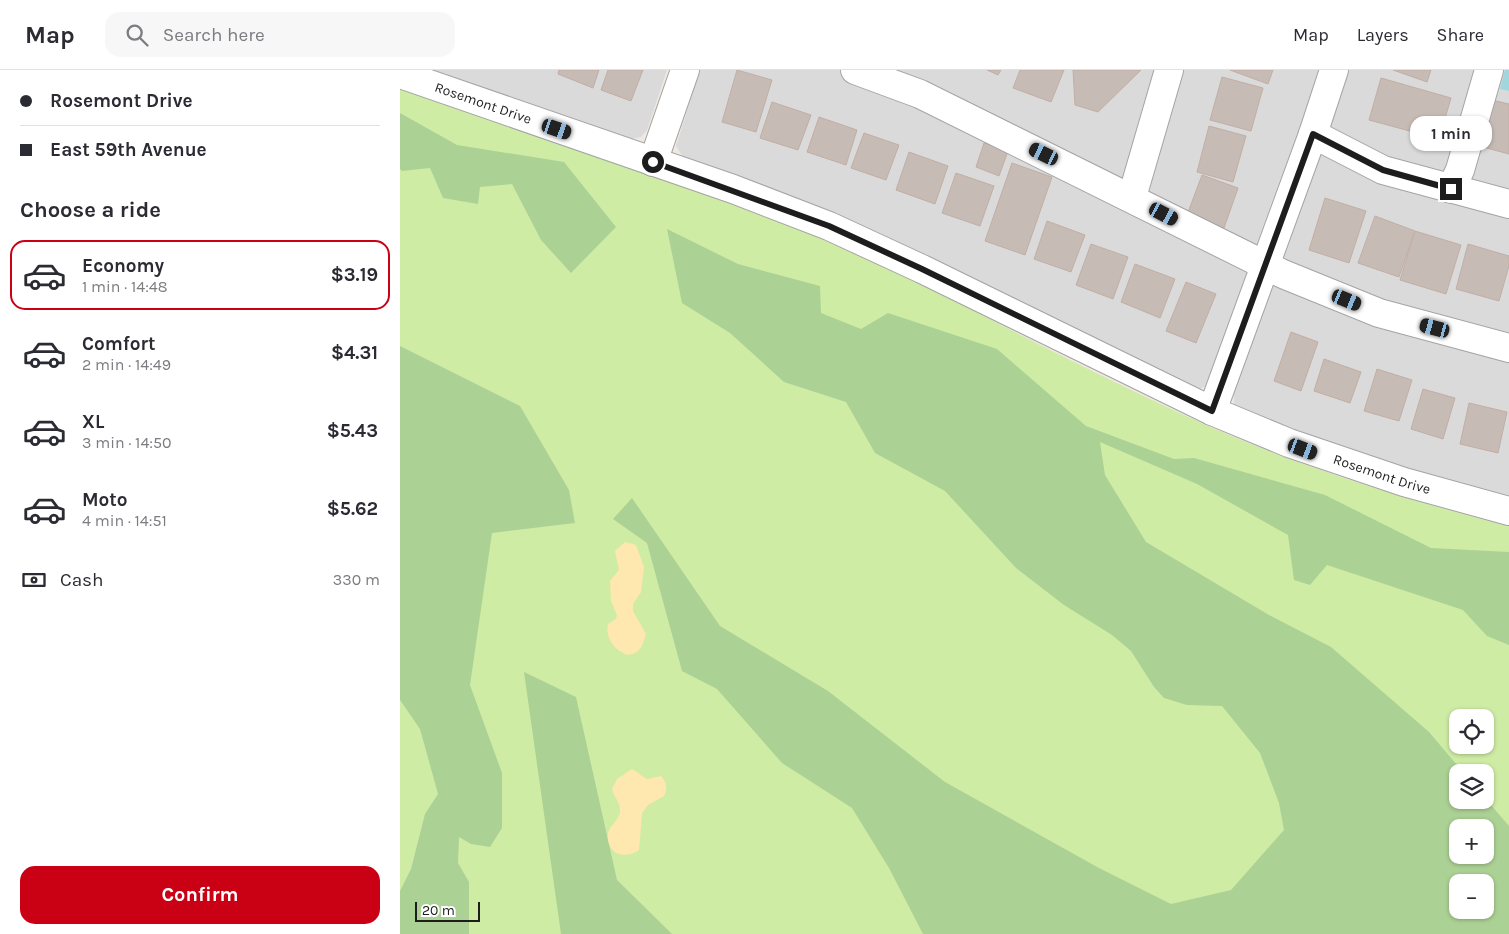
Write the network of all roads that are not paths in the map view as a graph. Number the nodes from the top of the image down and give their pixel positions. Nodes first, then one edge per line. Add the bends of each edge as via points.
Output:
1 (685, 70) edge
2 (855, 70) edge
3 (1169, 70) edge
4 (1334, 70) edge
5 (1489, 70) edge
6 (400, 74) edge
7 (1313, 134) junction
8 (653, 162) junction
9 (1451, 189) junction
10 (1132, 197) junction
11 (1509, 204) edge
12 (1265, 266) junction
13 (1509, 348) edge
14 (1212, 411) junction
15 (1509, 511) edge

1 - 8 street
2 - 10 street via 920,94
3 - 10 street
4 - 7 street
5 - 9 street via 1460,170
6 - 8 street, Rosemont Drive
7 - 9 street via 1383,170
7 - 12 street
8 - 14 street, Rosemont Drive via 829,226
9 - 11 street
10 - 12 street
12 - 13 street via 1379,313
12 - 14 street
14 - 15 street, Rosemont Drive via 1332,460

